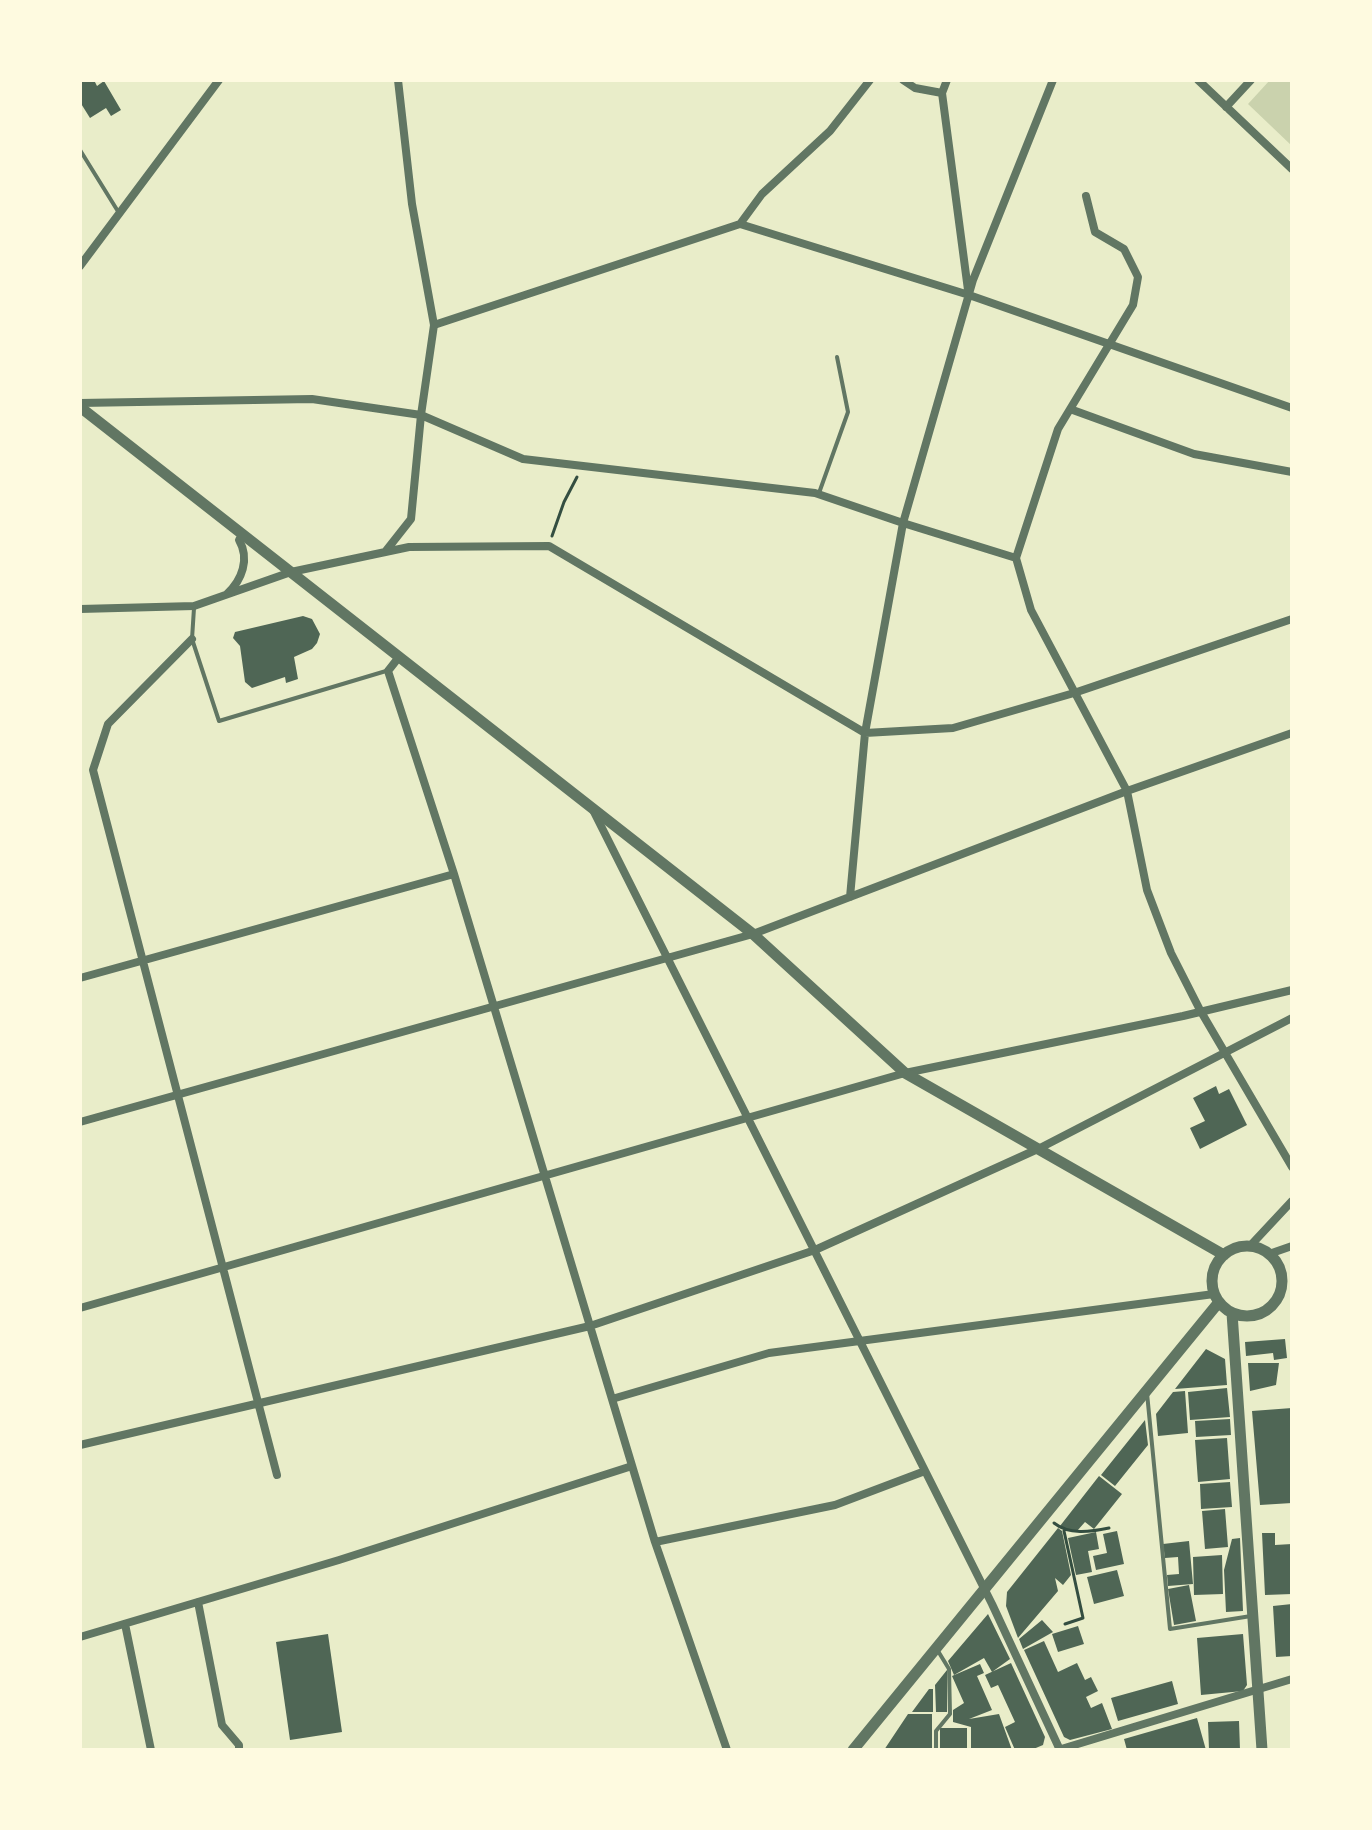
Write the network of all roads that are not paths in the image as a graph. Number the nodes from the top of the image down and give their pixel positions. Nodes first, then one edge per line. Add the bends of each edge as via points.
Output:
1 (219, 80) edge
2 (398, 80) edge
3 (870, 80) edge
4 (903, 80) edge
5 (947, 80) edge
6 (1053, 80) edge
7 (1198, 80) edge
8 (1251, 80) edge
9 (942, 93) junction
10 (1226, 107) junction
11 (80, 150) edge
12 (82, 160) edge
13 (1292, 169) edge
14 (1086, 196) dead end
15 (119, 213) junction
16 (740, 224) junction
17 (80, 266) edge
18 (969, 295) junction
19 (434, 325) junction
20 (1108, 344) junction
21 (837, 357) dead end
22 (80, 405) edge
23 (1292, 408) edge
24 (1070, 409) junction
25 (421, 415) junction
26 (1292, 472) edge
27 (819, 494) junction
28 (903, 523) junction
29 (243, 534) junction
30 (384, 553) junction
31 (1016, 558) junction
32 (291, 572) junction
33 (220, 599) junction
34 (194, 606) junction
35 (80, 609) edge
36 (1292, 619) edge
37 (192, 639) junction
38 (399, 657) junction
39 (388, 671) junction
40 (1074, 693) junction
41 (865, 733) junction
42 (1292, 733) edge
43 (1127, 791) junction
44 (591, 808) junction
45 (454, 874) junction
46 (850, 897) junction
47 (753, 934) junction
48 (667, 958) junction
49 (143, 962) junction
50 (80, 978) edge
51 (1292, 990) edge
52 (494, 1007) junction
53 (1200, 1010) junction
54 (1292, 1018) edge
55 (1225, 1051) junction
56 (905, 1073) junction
57 (178, 1095) junction
58 (747, 1116) junction
59 (80, 1122) edge
60 (1040, 1148) junction
61 (1292, 1167) edge
62 (545, 1175) junction
63 (1292, 1201) edge
64 (1250, 1246) junction
65 (1292, 1246) edge
66 (815, 1250) junction
67 (1269, 1254) junction
68 (1224, 1255) junction
69 (223, 1267) junction
70 (1287, 1278) edge
71 (1216, 1298) junction
72 (80, 1308) edge
73 (1232, 1313) junction
74 (590, 1326) junction
75 (860, 1342) junction
76 (1147, 1391) junction
77 (612, 1399) junction
78 (258, 1404) junction
79 (80, 1445) edge
80 (632, 1466) junction
81 (925, 1471) junction
82 (277, 1475) dead end
83 (655, 1542) junction
84 (985, 1590) junction
85 (198, 1602) junction
86 (1252, 1616) junction
87 (125, 1624) junction
88 (80, 1637) edge
89 (937, 1649) junction
90 (1292, 1679) edge
91 (1257, 1690) junction
92 (151, 1750) edge
93 (239, 1750) edge
94 (727, 1750) edge
95 (853, 1750) edge
96 (936, 1750) edge
97 (1059, 1750) edge
98 (1262, 1750) edge

1 - 15 street
2 - 19 street via 412,204
3 - 16 street via 830,131 762,194
4 - 9 street
5 - 9 street
6 - 18 street
7 - 10 street
8 - 10 street
9 - 18 street
10 - 13 street
11 - 12 lane
12 - 15 lane
14 - 20 street via 1095,232 1124,249 1138,277 1133,305
15 - 17 street
16 - 18 street
16 - 19 street
18 - 20 street
18 - 28 street
19 - 25 street
20 - 23 street
20 - 24 street
21 - 27 lane via 848,412
22 - 25 street via 312,399
22 - 29 street
24 - 26 street via 1194,454
24 - 31 street via 1058,429
25 - 27 street via 523,459
25 - 30 street via 411,519
27 - 28 street
28 - 31 street
28 - 41 street
29 - 32 street
29 - 33 street via 242,572
30 - 32 street
30 - 41 street via 409,547 549,546
31 - 40 street via 1031,610
32 - 33 street
32 - 38 street
33 - 34 street
34 - 35 street
34 - 37 lane
36 - 40 street
37 - 39 lane via 219,721
37 - 49 street via 108,724 93,770
38 - 39 street
38 - 44 street
39 - 45 street
40 - 41 street via 953,728
40 - 43 street
41 - 46 street
42 - 43 street
43 - 46 street
43 - 53 street via 1157,921
44 - 47 street
44 - 48 street
45 - 49 street
45 - 52 street
46 - 47 street
47 - 48 street
47 - 56 street
48 - 52 street
48 - 58 street
49 - 50 street
49 - 57 street
51 - 53 street
52 - 57 street
52 - 62 street
53 - 55 street
53 - 56 street
54 - 55 street
55 - 60 street
55 - 61 street
56 - 58 street
56 - 60 street
57 - 59 street
57 - 69 street
58 - 62 street
58 - 66 street
60 - 66 street
60 - 68 street
62 - 69 street
62 - 74 street
63 - 64 street
64 - 67 street
64 - 68 street
65 - 67 street
66 - 74 street
66 - 75 street
67 - 70 street
68 - 71 street via 1213,1273
69 - 72 street
69 - 78 street
70 - 73 street via 1269,1308 1255,1316
71 - 73 street
71 - 75 street
71 - 76 street
73 - 86 street
74 - 77 street
74 - 78 street
75 - 77 street via 769,1353
75 - 81 street
76 - 84 street
76 - 86 lane via 1170,1629
77 - 80 street
78 - 79 street
78 - 82 street
80 - 83 street
80 - 85 street
81 - 83 street via 835,1505
81 - 84 street
83 - 94 street
84 - 89 street
84 - 97 street
85 - 87 street
85 - 93 street via 222,1725
86 - 91 street
87 - 88 street
87 - 92 street
89 - 95 street
89 - 96 lane via 949,1669 950,1714 936,1731
90 - 91 street
91 - 97 street
91 - 98 street

